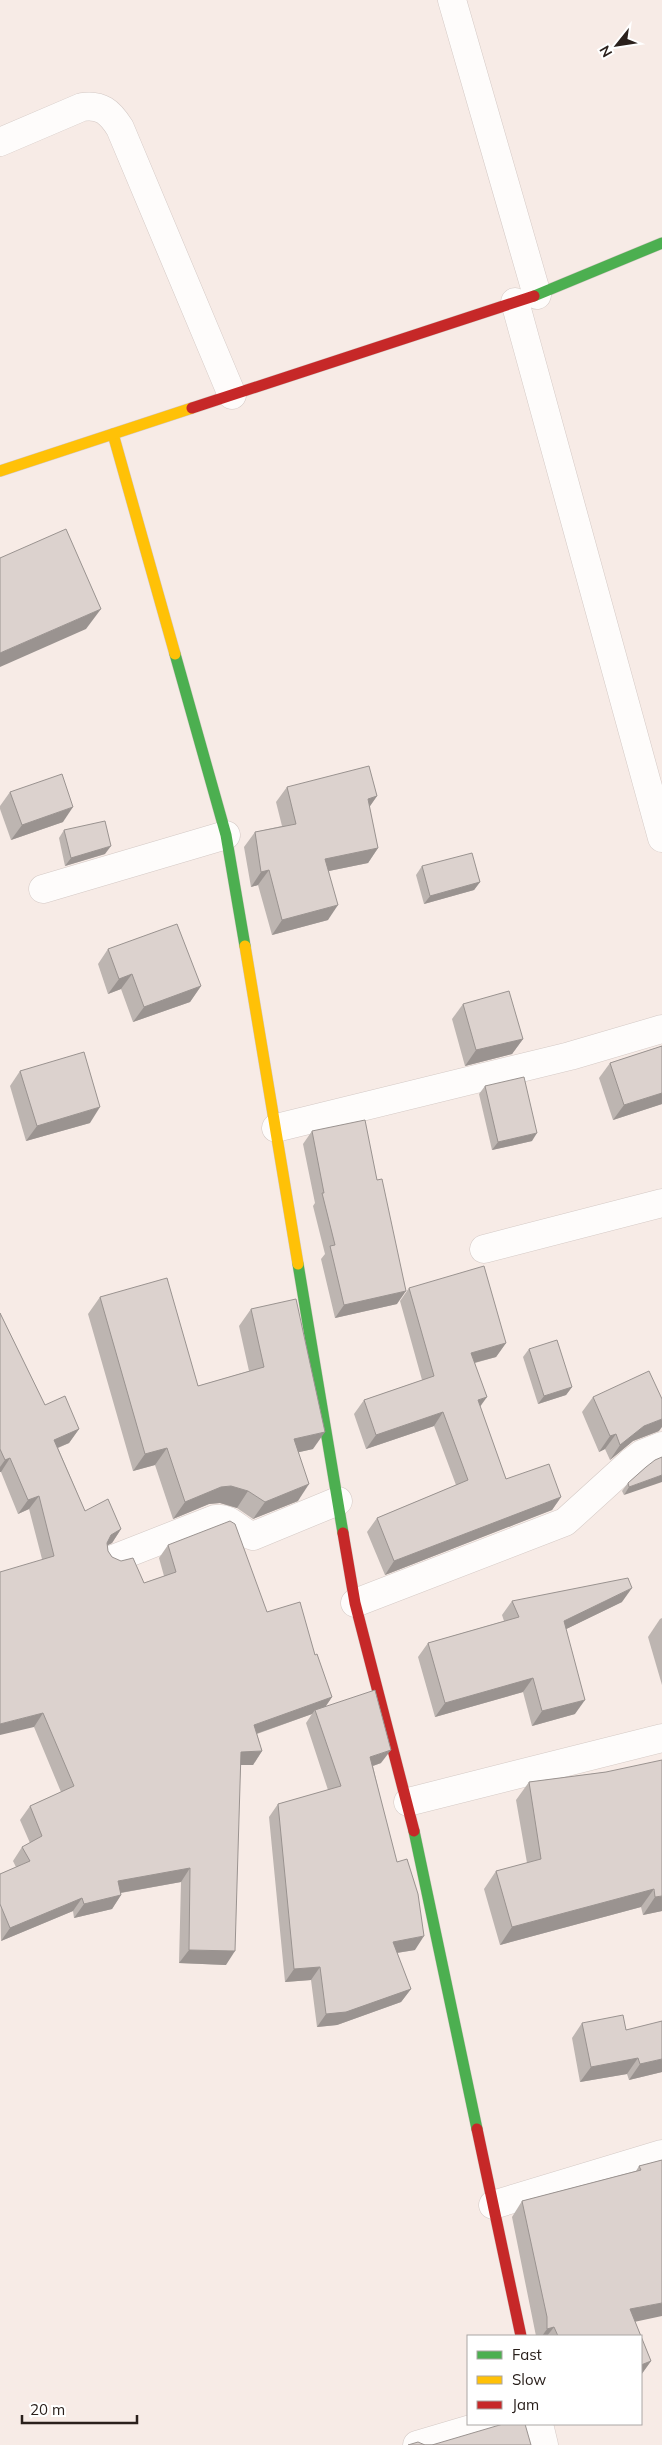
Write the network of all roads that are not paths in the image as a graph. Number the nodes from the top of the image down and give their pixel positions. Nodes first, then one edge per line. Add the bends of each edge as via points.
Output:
1 (452, 0) edge
2 (0, 142) edge
3 (662, 243) edge
4 (526, 299) junction
5 (232, 396) junction
6 (113, 434) junction
7 (0, 471) edge
8 (226, 835) junction
9 (662, 838) edge
10 (43, 889) dead end
11 (662, 1029) edge
12 (276, 1128) junction
13 (662, 1203) edge
14 (484, 1249) dead end
15 (662, 1446) edge
16 (338, 1502) junction
17 (113, 1559) edge
18 (355, 1603) junction
19 (662, 1738) edge
20 (408, 1802) junction
21 (662, 2154) edge
22 (493, 2204) junction
23 (521, 2335) edge
24 (485, 2425) edge
25 (539, 2425) edge
26 (417, 2445) edge
27 (544, 2445) edge

1 - 4 street
2 - 5 street via 82,106 104,108 113,116
3 - 4 street
4 - 5 street
4 - 9 street
5 - 6 street
6 - 7 street
6 - 8 street
8 - 10 street
8 - 12 street
11 - 12 street via 570,1056
12 - 16 street
13 - 14 street
15 - 18 street via 630,1463 565,1522
16 - 17 street via 253,1536 226,1519 216,1519
16 - 18 street
18 - 20 street
19 - 20 street
20 - 22 street
21 - 22 street
22 - 23 street
24 - 26 street
25 - 27 street

